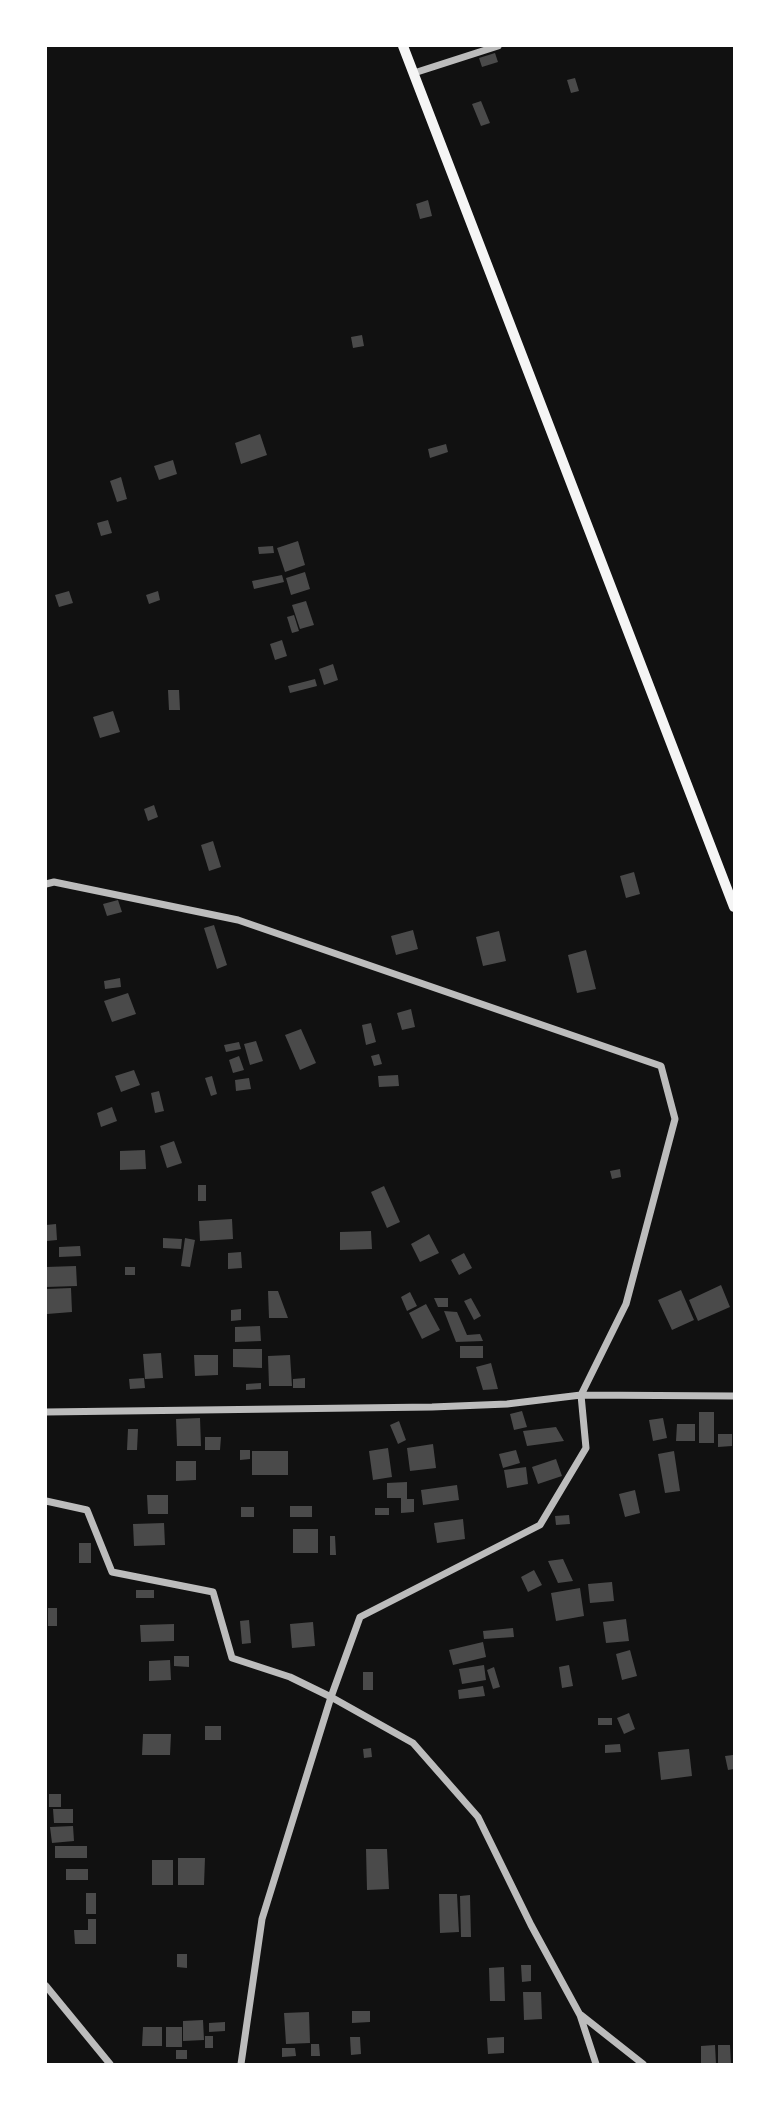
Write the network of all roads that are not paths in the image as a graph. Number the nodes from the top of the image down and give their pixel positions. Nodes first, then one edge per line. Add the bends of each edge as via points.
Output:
1 (403, 46) edge
2 (498, 46) edge
3 (414, 73) junction
4 (46, 884) edge
5 (734, 907) edge
6 (581, 1395) junction
7 (734, 1396) edge
8 (46, 1412) edge
9 (46, 1502) edge
10 (331, 1697) junction
11 (46, 1986) edge
12 (580, 2015) junction
13 (110, 2064) edge
14 (241, 2064) edge
15 (596, 2064) edge
16 (643, 2064) edge

1 - 3 main road
2 - 3 street
3 - 5 main road
4 - 6 street via 238,920 661,1066 675,1119 626,1304
6 - 7 street
6 - 8 street via 508,1404
6 - 10 street via 586,1448 540,1525 360,1617
9 - 10 street via 87,1510 111,1572 213,1592 232,1658
10 - 12 street via 413,1743 478,1818
10 - 14 street via 262,1919
11 - 13 street
12 - 15 street
12 - 16 street

